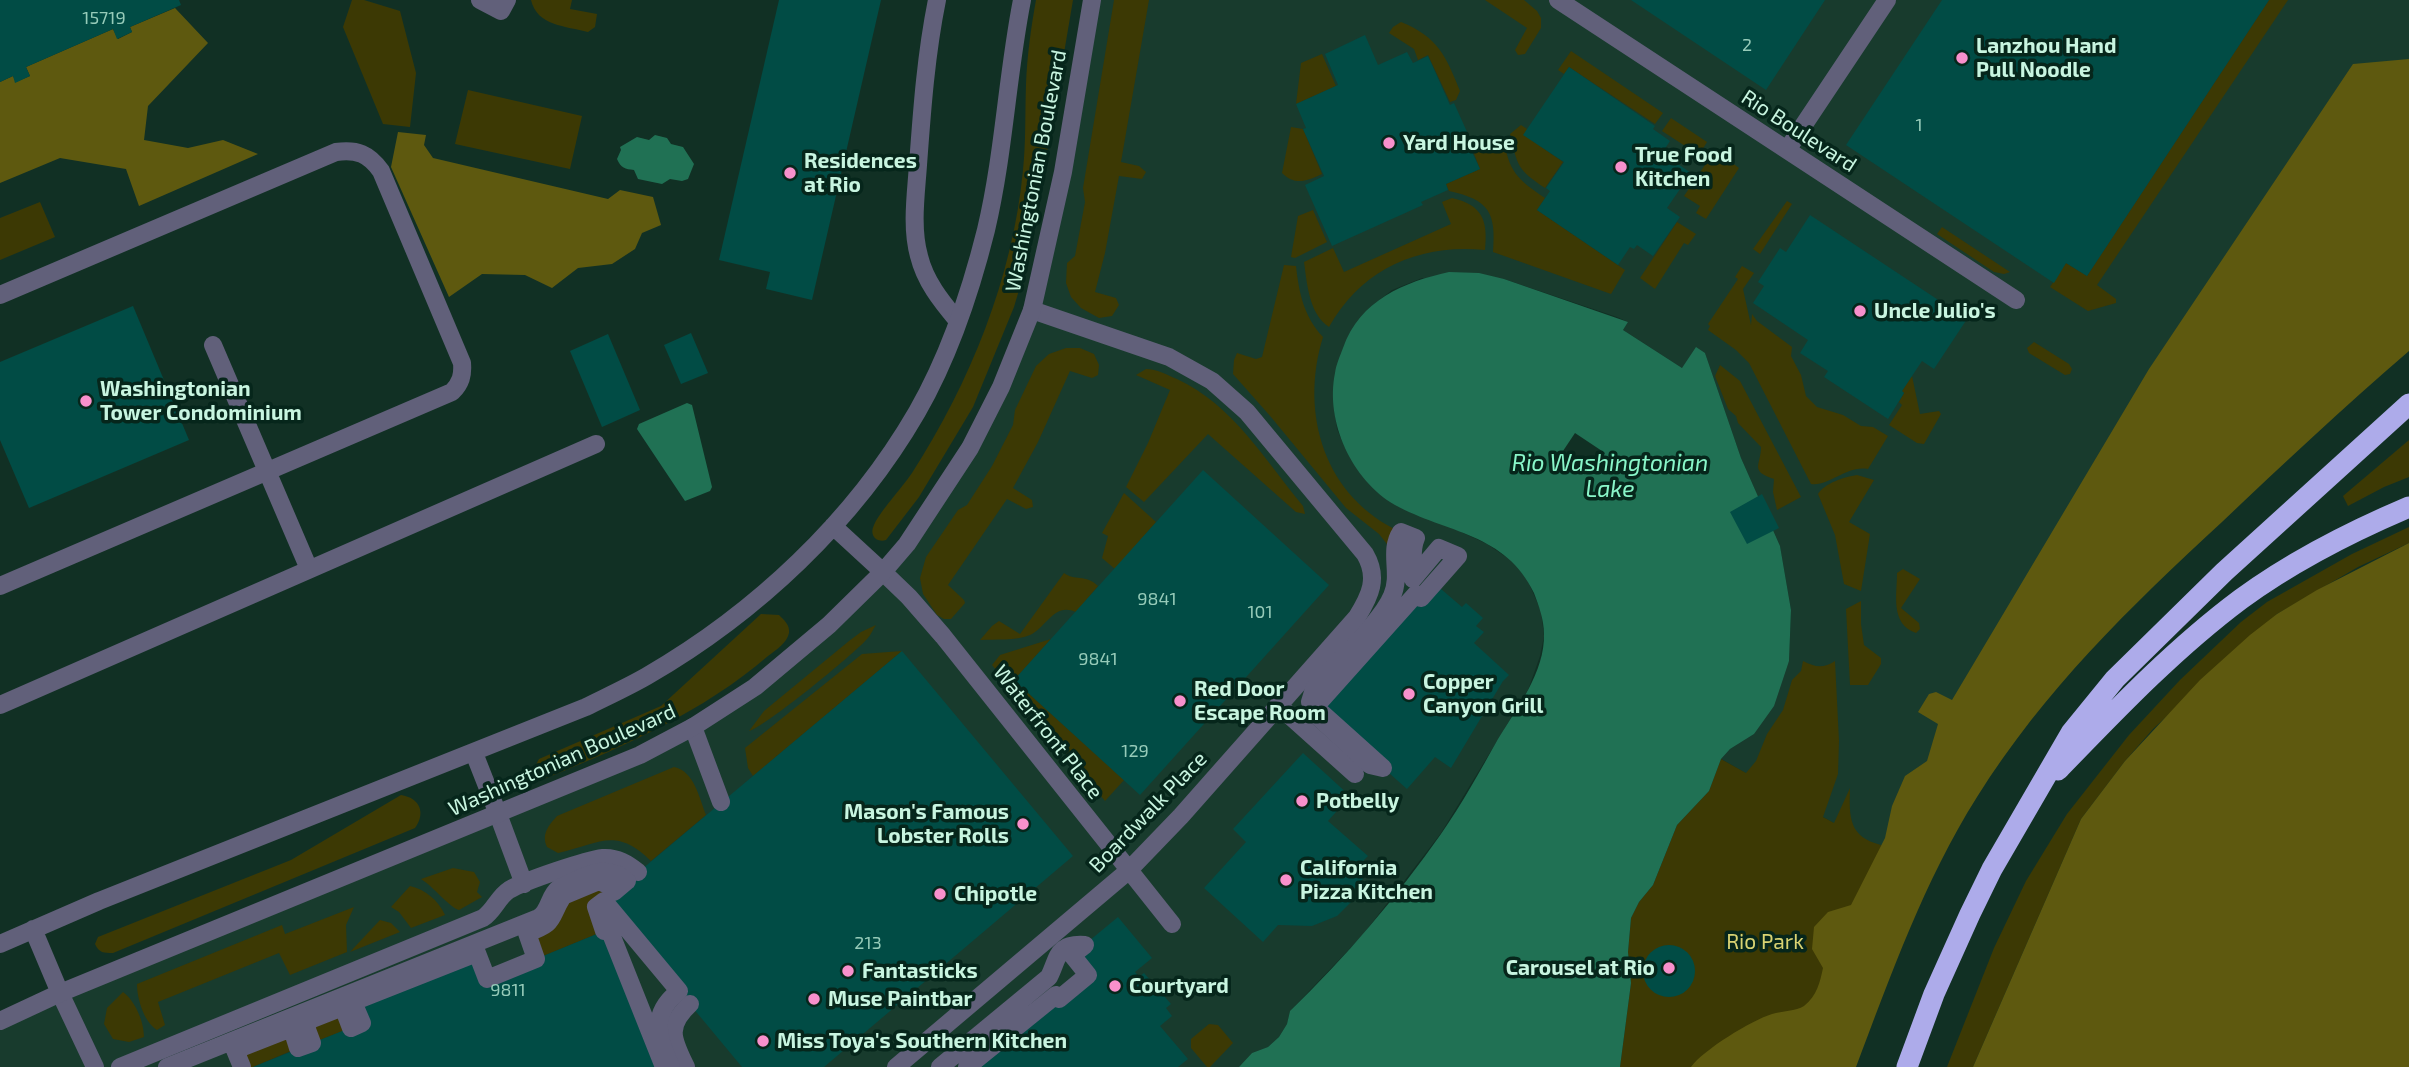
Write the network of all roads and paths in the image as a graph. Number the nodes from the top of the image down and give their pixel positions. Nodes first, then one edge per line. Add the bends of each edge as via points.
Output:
1 (480, 0) edge
2 (507, 0) edge
3 (937, 0) edge
4 (1022, 0) edge
5 (1092, 0) edge
6 (1558, 0) edge
7 (1887, 0) edge
8 (1787, 150) junction
9 (0, 295) edge
10 (2016, 300) dead end
11 (1032, 310) junction
12 (957, 320) junction
13 (213, 345) dead end
14 (2409, 404) edge
15 (596, 444) dead end
16 (268, 471) junction
17 (2409, 507) edge
18 (833, 526) junction
19 (1439, 548) joint
20 (309, 569) junction
21 (884, 572) junction
22 (0, 586) edge
23 (0, 705) edge
24 (1278, 705) junction
25 (693, 727) junction
26 (474, 753) junction
27 (1355, 774) dead end
28 (2033, 796) junction
29 (721, 802) dead end
30 (498, 814) junction
31 (1128, 871) junction
32 (638, 872) dead end
33 (524, 884) junction
34 (1172, 924) dead end
35 (33, 929) junction
36 (0, 944) edge
37 (60, 993) junction
38 (690, 1004) dead end
39 (0, 1021) edge
40 (95, 1067) edge
41 (120, 1067) edge
42 (167, 1067) edge
43 (242, 1067) edge
44 (664, 1067) edge
45 (671, 1067) edge
46 (686, 1067) edge
47 (896, 1067) edge
48 (940, 1067) edge
49 (967, 1067) edge
50 (1907, 1067) edge

1 - 2 street via 501,11
3 - 12 street via 919,147 916,241 924,271
4 - 12 street, Washingtonian Boulevard via 995,187 972,281
5 - 11 street, Washingtonian Boulevard via 1063,172
6 - 8 street, Rio Boulevard
7 - 8 street
8 - 10 street, Rio Boulevard
9 - 16 street via 336,152 349,150 367,156 382,171 462,363 461,379 452,392
11 - 21 street, Washingtonian Boulevard via 970,448 908,544
11 - 24 street, Boardwalk Place via 1169,357 1212,381 1247,412 1365,554 1373,573 1367,601
12 - 18 street, Washingtonian Boulevard via 917,411
13 - 16 street
14 - 28 highway via 2224,572 2115,679 2071,733
15 - 20 street
16 - 20 street
16 - 22 street
17 - 28 highway via 2329,543 2241,599 2138,688
18 - 21 street, Waterfront Place
18 - 26 street, Washingtonian Boulevard via 729,621 648,676
19 - 19 street via 1413,579 1416,538 1401,532 1394,553 1397,576 1391,598 1312,692 1311,705 1317,716 1373,766 1383,768 1315,707 1416,594 1421,598 1458,556
20 - 23 street
21 - 25 street, Washingtonian Boulevard via 755,687
21 - 31 street, Waterfront Place via 943,636
24 - 27 street
24 - 31 street, Boardwalk Place
25 - 29 street
25 - 30 street, Washingtonian Boulevard via 640,755
26 - 30 street
26 - 35 street, Washingtonian Boulevard
28 - 50 highway via 1970,914
30 - 33 street
30 - 37 street, Washingtonian Boulevard
31 - 34 street, Waterfront Place
31 - 47 street, Boardwalk Place
32 - 33 street via 617,859 603,858
33 - 41 street via 508,891 483,918
35 - 36 street, Washingtonian Boulevard
35 - 37 street
37 - 39 street, Washingtonian Boulevard
37 - 40 street
38 - 46 street via 673,1027
42 - 43 street via 538,918 544,915 554,892 570,883 604,871 627,881 614,892 599,881 563,897 553,919 527,933 537,959 487,979 477,953 353,1002 362,1023 351,1028 343,1007 310,1020 306,1027 312,1043 298,1048 293,1032 286,1030 235,1050
44 - 45 street via 609,929 604,931 597,914 596,907 604,901 679,990 669,999 658,1025
48 - 49 street via 1049,976 1062,951 1085,945 1072,956 1088,975 1059,999 1056,995 1040,1006

